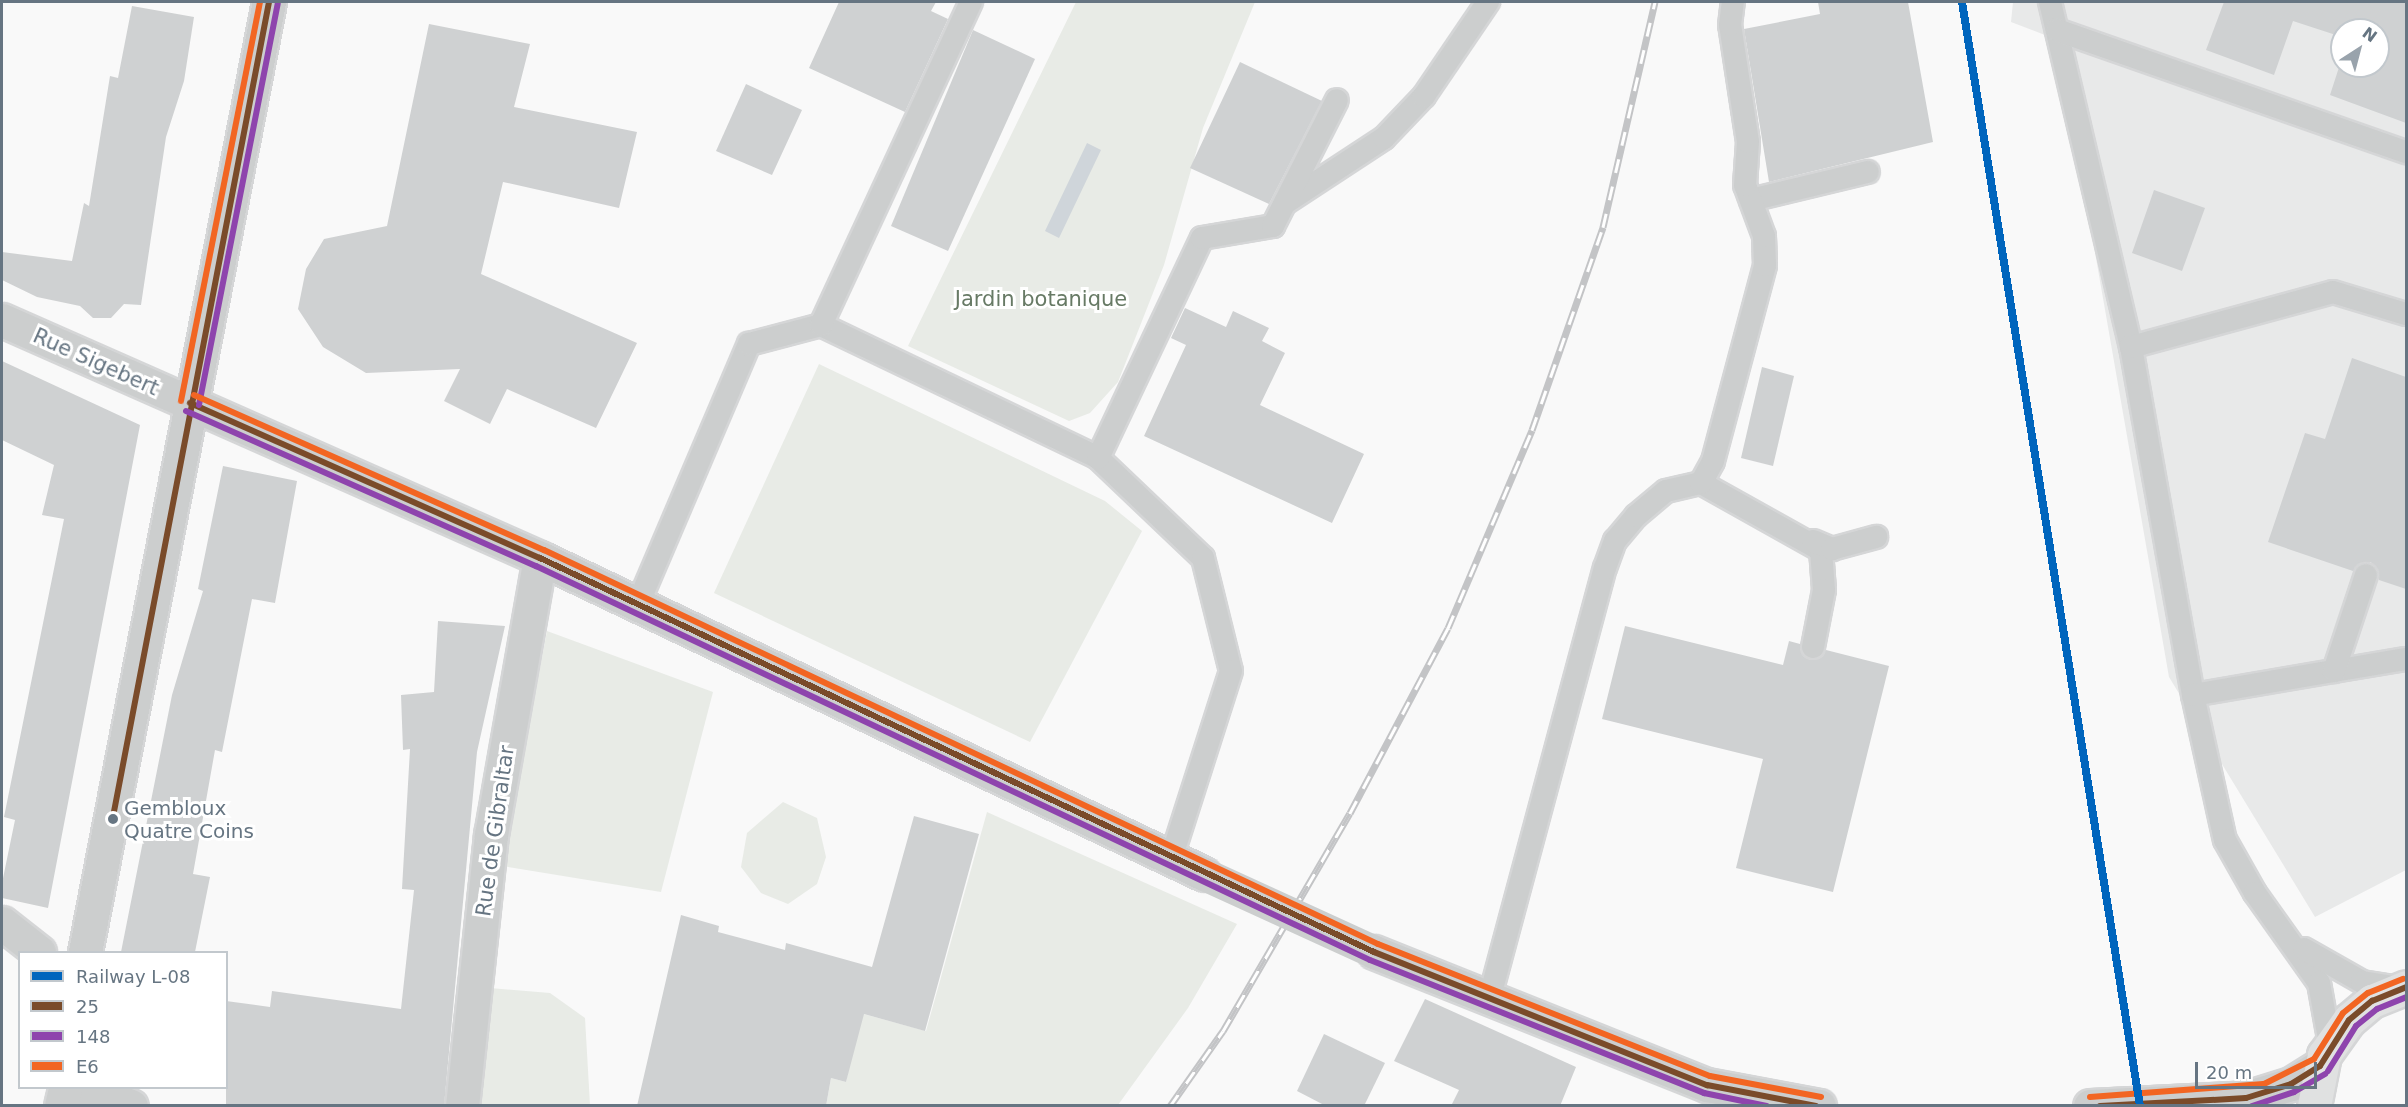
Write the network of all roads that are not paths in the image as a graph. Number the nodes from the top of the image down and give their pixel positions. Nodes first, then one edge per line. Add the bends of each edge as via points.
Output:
1 (269, 2) edge
2 (971, 2) edge
3 (1488, 2) edge
4 (1733, 2) edge
5 (2050, 2) edge
6 (2057, 30) junction
7 (1337, 100) dead end
8 (2406, 152) edge
9 (1869, 172) dead end
10 (1751, 200) junction
11 (1284, 204) junction
12 (2406, 314) edge
13 (2, 320) edge
14 (821, 325) junction
15 (2131, 347) junction
16 (190, 403) junction
17 (1098, 458) junction
18 (1701, 483) junction
19 (1876, 537) dead end
20 (1813, 541) junction
21 (540, 558) junction
22 (2366, 575) dead end
23 (638, 604) junction
24 (1813, 646) dead end
25 (2406, 659) edge
26 (2334, 670) junction
27 (2193, 695) junction
28 (1171, 859) junction
29 (2, 922) edge
30 (2291, 938) junction
31 (38, 951) edge
32 (86, 951) edge
33 (2403, 987) edge
34 (1490, 1000) junction
35 (2325, 1055) junction
36 (64, 1089) edge
37 (85, 1089) edge
38 (1708, 1095) edge
39 (2216, 1101) junction
40 (61, 1106) edge
41 (131, 1106) edge
42 (462, 1106) edge
43 (1820, 1106) edge
44 (2090, 1106) edge
45 (2251, 1106) edge
46 (2314, 1106) edge

1 - 16 street
2 - 14 lane
3 - 11 lane via 1424,96 1384,138
4 - 10 lane via 1730,25
5 - 6 lane
6 - 8 lane
6 - 15 lane
7 - 11 lane
9 - 10 lane
10 - 18 lane via 1764,237 1765,265 1713,461
11 - 17 lane via 1273,226 1202,238
12 - 15 lane via 2333,292
13 - 16 street, Rue Sigebert
14 - 17 lane
14 - 23 lane via 749,344
15 - 27 lane
16 - 21 street, Rue Sigebert
16 - 32 street
17 - 28 lane via 1124,477 1203,558 1231,671
18 - 20 lane
18 - 34 lane via 1666,491 1615,541
19 - 20 lane via 1832,549
20 - 24 lane via 1826,566
21 - 23 street, Rue Sigebert
21 - 42 street, Rue de Gibraltar via 491,835
22 - 26 lane
23 - 28 street, Rue Sigebert
25 - 26 lane
26 - 27 lane
27 - 30 lane via 2225,840 2255,893
28 - 34 street, Rue Sigebert, bridge
29 - 31 street
30 - 33 lane via 2338,973
30 - 35 lane via 2319,983
33 - 35 main road via 2372,1001
34 - 38 street, Rue Sigebert
35 - 39 street via 2267,1093
35 - 46 main road
36 - 40 street
37 - 41 street
38 - 43 street, Rue Sigebert
39 - 44 street
39 - 45 street

